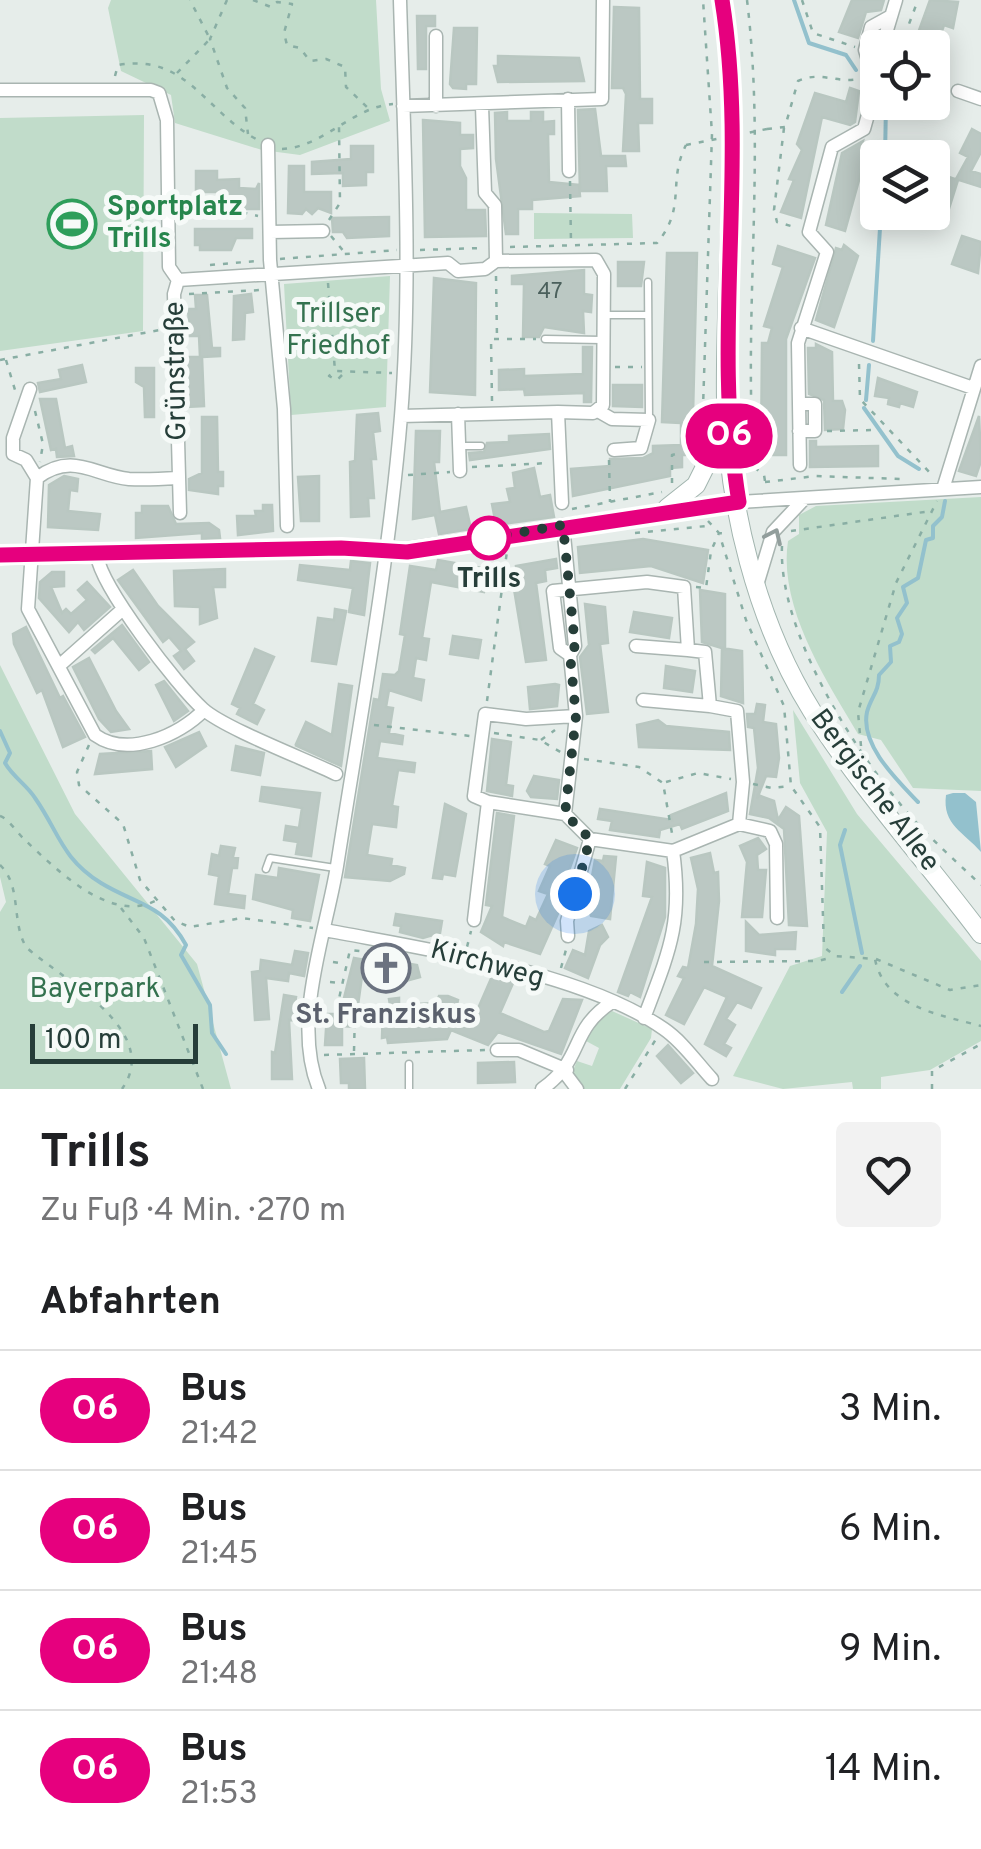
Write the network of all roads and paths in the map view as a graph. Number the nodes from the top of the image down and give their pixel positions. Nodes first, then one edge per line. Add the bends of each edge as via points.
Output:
1 (190, 0) edge
2 (227, 0) edge
3 (253, 0) edge
4 (400, 0) edge
5 (604, 0) edge
6 (722, 0) edge
7 (747, 0) edge
8 (802, 0) edge
9 (896, 0) edge
10 (918, 0) edge
11 (870, 30) edge
12 (907, 30) edge
13 (436, 36) dead end
14 (210, 39) junction
15 (860, 48) edge
16 (176, 74) junction
17 (860, 78) edge
18 (112, 87) junction
19 (0, 90) edge
20 (958, 90) dead end
21 (568, 99) junction
22 (981, 99) edge
23 (403, 106) junction
24 (436, 106) junction
25 (482, 106) junction
26 (370, 110) junction
27 (867, 120) edge
28 (339, 125) junction
29 (784, 127) junction
30 (248, 134) junction
31 (268, 145) junction
32 (570, 171) joint
33 (170, 198) junction
34 (269, 216) junction
35 (323, 231) junction
36 (270, 232) junction
37 (809, 232) junction
38 (631, 246) dead end
39 (345, 253) dead end
40 (570, 260) junction
41 (496, 261) junction
42 (404, 263) junction
43 (326, 269) junction
44 (271, 273) junction
45 (648, 282) dead end
46 (176, 287) junction
47 (272, 289) junction
48 (164, 314) dead end
49 (648, 315) junction
50 (604, 316) junction
51 (801, 328) junction
52 (497, 339) junction
53 (545, 339) joint
54 (604, 340) junction
55 (861, 350) junction
56 (2, 359) edge
57 (604, 366) junction
58 (981, 366) edge
59 (648, 367) junction
60 (335, 372) junction
61 (402, 372) junction
62 (342, 375) junction
63 (974, 388) junction
64 (30, 389) joint
65 (799, 404) junction
66 (25, 406) junction
67 (598, 410) junction
68 (558, 412) junction
69 (492, 413) junction
70 (458, 414) junction
71 (401, 416) junction
72 (649, 420) junction
73 (727, 422) junction
74 (876, 430) dead end
75 (799, 431) junction
76 (815, 431) junction
77 (460, 446) junction
78 (482, 446) dead end
79 (614, 450) joint
80 (676, 454) dead end
81 (560, 462) junction
82 (800, 465) dead end
83 (460, 469) junction
84 (407, 475) dead end
85 (37, 478) junction
86 (178, 478) junction
87 (903, 480) dead end
88 (924, 481) dead end
89 (765, 482) junction
90 (939, 483) junction
91 (681, 484) dead end
92 (981, 487) edge
93 (672, 490) junction
94 (806, 496) junction
95 (768, 499) junction
96 (739, 502) junction
97 (562, 503) dead end
98 (610, 504) junction
99 (663, 511) junction
100 (180, 514) dead end
101 (287, 526) dead end
102 (559, 526) junction
103 (708, 526) dead end
104 (781, 530) junction
105 (719, 533) dead end
106 (510, 534) junction
107 (629, 534) dead end
108 (384, 551) junction
109 (0, 556) edge
110 (30, 556) junction
111 (97, 556) junction
112 (757, 585) junction
113 (684, 587) junction
114 (568, 590) junction
115 (123, 609) junction
116 (636, 646) dead end
117 (688, 650) junction
118 (60, 665) junction
119 (643, 700) dead end
120 (710, 706) junction
121 (204, 710) junction
122 (485, 714) junction
123 (576, 716) junction
124 (357, 724) junction
125 (95, 734) junction
126 (482, 734) junction
127 (860, 748) junction
128 (574, 757) junction
129 (336, 774) dead end
130 (743, 782) junction
131 (664, 783) junction
132 (791, 786) dead end
133 (488, 802) junction
134 (1, 814) edge
135 (565, 814) junction
136 (740, 824) junction
137 (590, 839) junction
138 (675, 851) junction
139 (0, 864) edge
140 (337, 868) junction
141 (266, 869) dead end
142 (981, 885) edge
143 (155, 900) junction
144 (120, 908) junction
145 (776, 918) dead end
146 (474, 920) dead end
147 (325, 930) junction
148 (981, 934) edge
149 (469, 936) dead end
150 (568, 936) dead end
151 (466, 951) dead end
152 (387, 954) dead end
153 (565, 954) dead end
154 (835, 956) dead end
155 (875, 959) dead end
156 (333, 962) dead end
157 (704, 962) dead end
158 (344, 964) junction
159 (558, 976) dead end
160 (330, 982) dead end
161 (342, 983) junction
162 (981, 984) edge
163 (612, 1002) junction
164 (644, 1018) junction
165 (663, 1028) junction
166 (981, 1044) edge
167 (497, 1050) joint
168 (354, 1053) junction
169 (311, 1056) junction
170 (409, 1064) dead end
171 (566, 1072) junction
172 (717, 1084) edge
173 (122, 1089) edge
174 (202, 1089) edge
175 (319, 1089) edge
176 (410, 1089) edge
177 (542, 1089) edge
178 (577, 1089) edge
179 (625, 1089) edge
180 (932, 1089) edge

1 - 14 path
2 - 14 path
3 - 26 path via 271,7 292,4 287,45 310,61 345,67 346,87
4 - 23 street
5 - 21 street via 602,99
6 - 73 main road, Bergische Allee via 733,163
7 - 89 path via 757,117 749,400 754,467
8 - 15 path via 813,33
9 - 11 street via 891,16
10 - 12 path
13 - 24 street
14 - 16 path
14 - 30 path via 227,88 245,108
16 - 18 path via 142,61 118,65
16 - 30 path
17 - 29 path via 798,81
18 - 19 street, Grünstraße
18 - 33 street, Grünstraße via 159,93 167,120
20 - 22 street
21 - 25 street
21 - 32 street
23 - 24 street
23 - 26 path
23 - 42 street
24 - 25 street
25 - 41 street
26 - 28 path
27 - 37 street via 864,129 832,148
28 - 31 path via 312,144 285,150
28 - 35 path via 340,203
29 - 37 path via 774,210 777,222
29 - 38 path, bridge via 686,145 677,163 673,223 657,243
30 - 31 path
31 - 34 street
32 - 40 path
33 - 34 path
33 - 46 street, Grünstraße via 169,267
34 - 36 street
35 - 36 street
35 - 39 path
36 - 44 street
37 - 51 street via 827,252
40 - 41 street
40 - 50 street via 596,260 604,274
41 - 42 street via 486,269 458,271 448,262
41 - 52 path
42 - 43 street
42 - 61 street
43 - 44 street
43 - 60 path
44 - 46 street
44 - 47 street
45 - 49 lane
46 - 47 path
46 - 86 street, Grünstraße
47 - 101 street
48 - 56 path via 165,329 153,334
49 - 50 lane
49 - 59 lane
50 - 54 street
51 - 55 street
51 - 65 street
52 - 53 path
52 - 69 path
53 - 54 lane
54 - 57 street
55 - 63 street
55 - 90 path via 860,398
56 - 66 path
57 - 59 path
57 - 67 street
58 - 63 street
59 - 72 lane
60 - 62 path
60 - 62 path via 332,379
61 - 62 path
61 - 71 street
63 - 90 street
64 - 66 street
64 - 85 path via 43,444
65 - 75 street
65 - 76 street via 815,404
66 - 85 street via 13,454
67 - 68 street
67 - 72 street via 612,418
68 - 69 street
68 - 81 street
69 - 70 street
70 - 71 street
70 - 77 street
71 - 108 street
72 - 79 street via 641,448
73 - 96 main road, Bergische Allee
73 - 99 main road via 696,484
74 - 76 path
75 - 76 street
75 - 82 street
77 - 78 lane
77 - 83 street
79 - 98 path
80 - 93 path
81 - 83 path
81 - 97 street
83 - 84 path
85 - 86 street via 52,468 96,467 124,479
85 - 110 street
86 - 100 street, Grünstraße
87 - 89 path via 816,476
88 - 90 path
89 - 95 path
90 - 92 street
90 - 94 street
91 - 93 path
93 - 98 path
94 - 95 street
94 - 104 street
95 - 96 street
96 - 99 main road
96 - 112 main road, Bergische Allee
98 - 102 path via 563,510
99 - 102 main road
102 - 106 main road
102 - 114 street
103 - 107 path
112 -> 104 street
104 - 127 path via 789,604 817,675
104 - 127 path via 933,511 896,583 869,670 858,712
105 - 113 path via 706,588
106 - 108 main road
106 - 122 path
108 - 111 main road
108 - 124 street
109 - 110 main road
110 - 111 main road
110 - 118 street via 28,609
111 - 115 street
112 - 148 main road, Bergische Allee via 812,710
113 - 114 street via 647,582
113 - 117 street
114 - 123 street
115 - 118 street
115 - 121 street
116 - 117 street
117 - 120 street via 704,652
118 - 125 street
119 - 120 street
120 - 130 street via 737,711
121 - 125 street via 152,743 106,742
121 - 129 street
122 - 123 street
122 - 126 street
123 - 128 street
124 - 126 path
124 - 140 street
125 - 143 path via 77,772 78,785 123,824 140,880
126 - 128 path via 540,740
126 - 133 street via 474,796
127 - 142 path via 913,820
128 - 131 path via 639,766
128 - 135 street
130 - 131 path via 698,774
130 - 132 path
130 - 136 street
131 - 138 path
133 - 135 street
133 - 146 street
134 - 144 path via 26,841
135 - 137 street
136 - 138 street
136 - 145 street via 770,831 776,844
137 - 138 street
137 - 150 street
138 - 164 street via 676,927
139 - 173 path via 26,947 94,995 122,1034 131,1065
140 - 141 lane via 270,858
140 - 147 street
143 - 144 path
143 - 147 path via 190,927 242,918
144 - 174 path via 144,938
147 - 163 street, Kirchweg via 465,956
147 - 169 street via 309,1021
149 - 151 path
152 - 158 path via 350,950
153 - 159 path
154 - 157 path via 818,962
155 - 162 path via 950,990
156 - 158 path
158 - 161 path
160 - 161 path
161 - 168 path via 338,1003 354,1012
163 - 164 street, Kirchweg
163 - 171 street via 587,1018
164 - 165 street, Kirchweg
165 - 172 street, Kirchweg
165 - 179 path
166 - 180 path via 932,1071
167 - 168 path
167 - 171 street via 519,1050
168 - 169 path
169 - 175 street
170 - 176 lane
171 - 177 street
171 - 178 street

